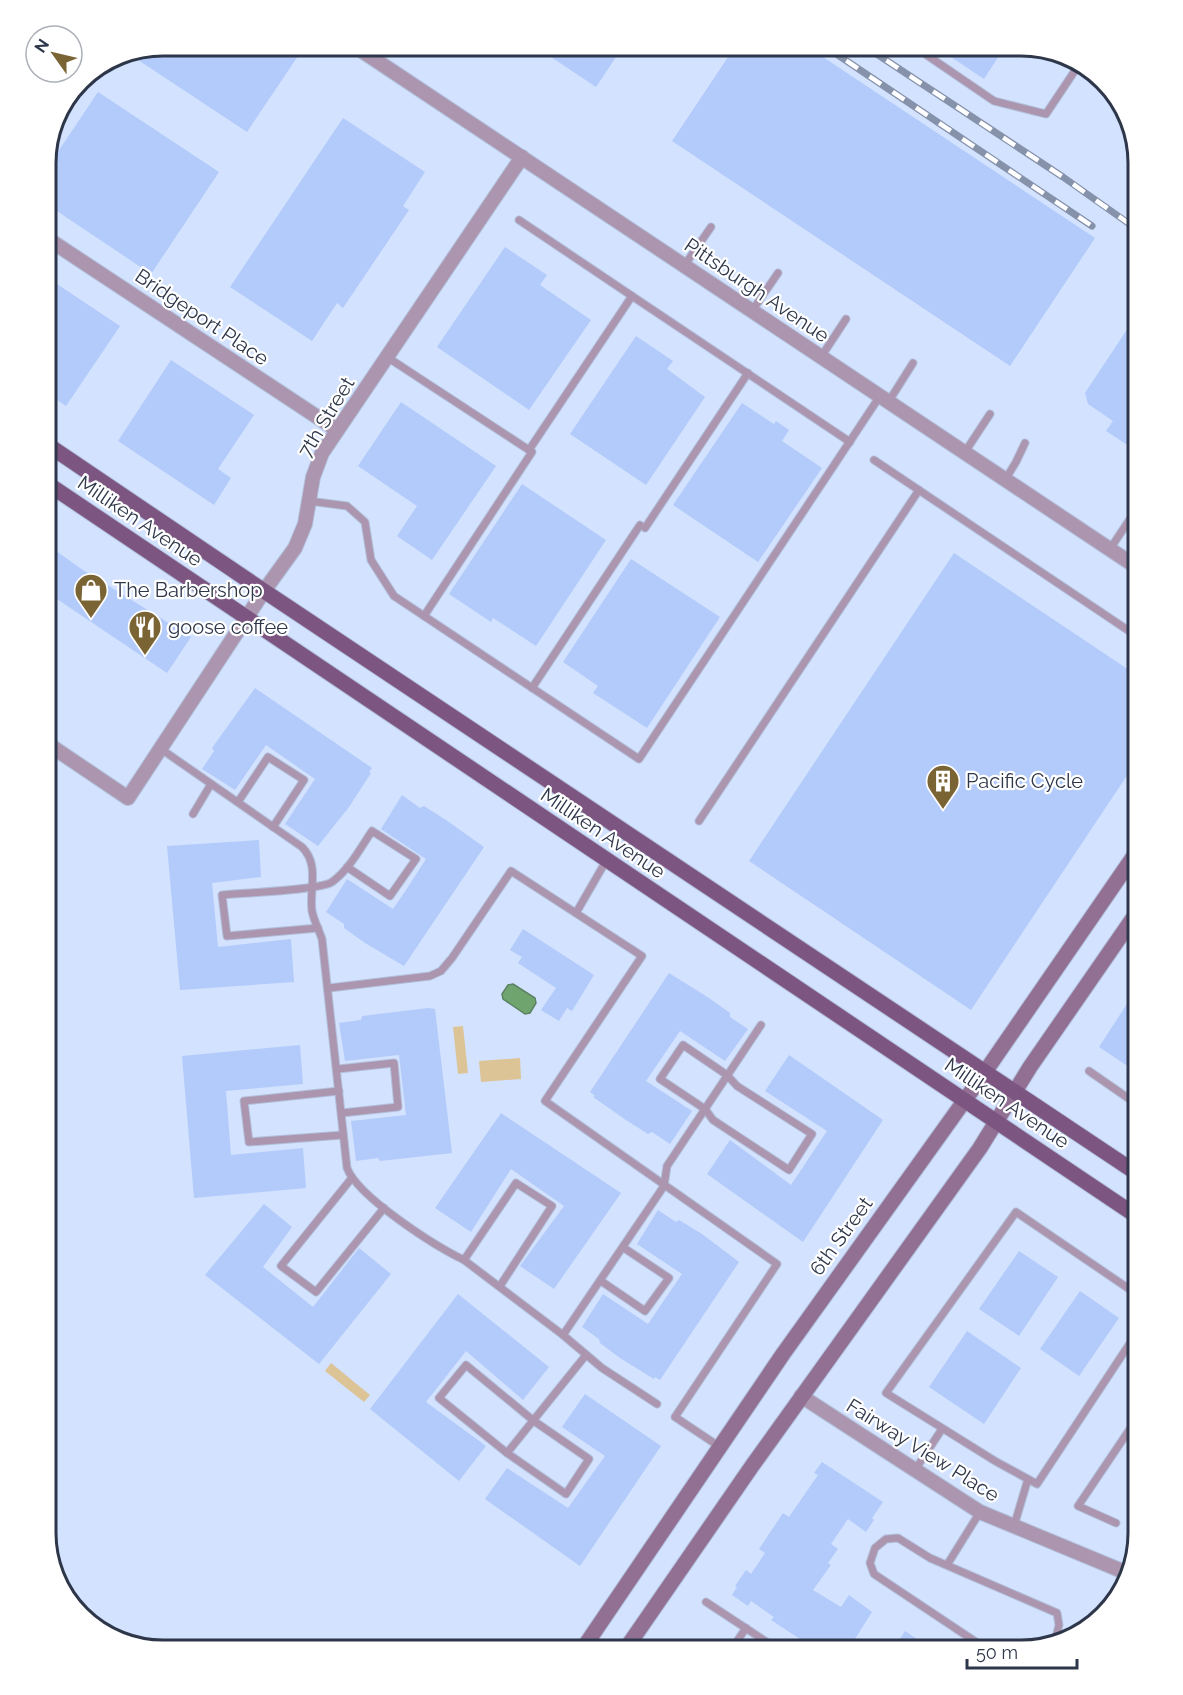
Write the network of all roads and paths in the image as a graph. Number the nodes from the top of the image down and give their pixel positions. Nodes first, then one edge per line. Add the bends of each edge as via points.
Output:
1 (370, 56) edge
2 (928, 56) edge
3 (1075, 71) edge
4 (522, 157) junction
5 (519, 220) dead end
6 (711, 227) dead end
7 (56, 244) edge
8 (684, 266) junction
9 (778, 273) dead end
10 (632, 296) junction
11 (752, 311) junction
12 (846, 319) dead end
13 (387, 357) junction
14 (821, 357) junction
15 (913, 363) dead end
16 (748, 373) junction
17 (884, 399) junction
18 (990, 414) dead end
19 (337, 430) junction
20 (850, 442) junction
21 (1025, 443) dead end
22 (56, 450) edge
23 (532, 452) dead end
24 (965, 452) junction
25 (874, 460) dead end
26 (1005, 480) junction
27 (56, 489) edge
28 (919, 490) junction
29 (309, 501) junction
30 (1128, 522) edge
31 (1110, 549) junction
32 (1128, 561) edge
33 (264, 591) junction
34 (424, 616) junction
35 (247, 618) junction
36 (1128, 629) edge
37 (532, 688) junction
38 (161, 748) junction
39 (56, 749) edge
40 (212, 784) junction
41 (238, 802) junction
42 (193, 814) dead end
43 (699, 821) dead end
44 (273, 826) junction
45 (606, 861) junction
46 (1128, 865) edge
47 (347, 867) junction
48 (312, 887) junction
49 (576, 913) junction
50 (1128, 925) edge
51 (318, 928) junction
52 (329, 988) junction
53 (761, 1025) dead end
54 (338, 1069) junction
55 (1089, 1071) dead end
56 (985, 1072) junction
57 (728, 1075) junction
58 (339, 1091) junction
59 (1015, 1093) junction
60 (1128, 1097) edge
61 (964, 1100) junction
62 (705, 1109) junction
63 (342, 1113) junction
64 (996, 1122) junction
65 (343, 1135) junction
66 (1128, 1167) edge
67 (351, 1179) junction
68 (664, 1186) junction
69 (384, 1208) junction
70 (1128, 1210) edge
71 (624, 1248) junction
72 (464, 1260) junction
73 (601, 1281) junction
74 (500, 1286) junction
75 (1128, 1287) edge
76 (563, 1335) junction
77 (1128, 1345) edge
78 (586, 1355) junction
79 (801, 1396) junction
80 (657, 1404) dead end
81 (534, 1421) junction
82 (942, 1429) junction
83 (1128, 1432) edge
84 (720, 1447) junction
85 (507, 1453) junction
86 (915, 1470) junction
87 (1028, 1479) junction
88 (980, 1512) junction
89 (1116, 1523) dead end
90 (1013, 1527) junction
91 (947, 1565) junction
92 (1120, 1570) edge
93 (706, 1602) dead end
94 (746, 1628) junction
95 (1057, 1632) edge
96 (589, 1640) edge
97 (632, 1640) edge
98 (738, 1640) edge
99 (764, 1640) edge
100 (973, 1640) edge

1 - 4 street, Pittsburgh Avenue
2 - 3 lane via 994,101 1046,114
4 - 8 street, Pittsburgh Avenue
4 - 13 street, 7th Street
5 - 10 lane
6 - 8 lane
7 - 19 street, Bridgeport Place
8 - 11 street, Pittsburgh Avenue
9 - 11 lane
10 - 13 lane via 529,450
10 - 16 lane
11 - 14 street, Pittsburgh Avenue
12 - 14 lane
13 - 19 street, 7th Street
14 - 17 street, Pittsburgh Avenue
15 - 17 lane
16 - 20 lane
16 - 37 lane
17 - 20 lane
17 - 24 street, Pittsburgh Avenue
18 - 24 lane
19 - 29 street, 7th Street via 319,461
20 - 37 lane via 639,759
21 - 26 lane
22 - 33 main road, Milliken Avenue
23 - 34 lane
24 - 26 street, Pittsburgh Avenue
25 - 28 lane
26 - 31 street, Pittsburgh Avenue
27 - 35 main road, Milliken Avenue
28 - 36 lane
28 - 43 lane
29 - 33 street, 7th Street via 295,548
29 - 34 lane via 347,506 365,522 371,560 394,596
30 - 31 lane
31 - 32 street, Pittsburgh Avenue
33 - 35 street, 7th Street
33 - 56 main road, Milliken Avenue
34 - 37 lane
35 - 38 street, 7th Street
35 - 45 main road, Milliken Avenue
38 - 39 street, 7th Street via 128,798
38 - 40 lane
40 - 41 lane
40 - 42 lane
41 - 44 lane
41 - 44 lane via 268,757 304,780
44 - 48 lane via 310,855
45 - 49 lane
45 - 61 main road, Milliken Avenue
46 - 56 main road, 6th Street
47 - 47 lane via 390,896 416,860 372,831
47 - 48 lane via 331,883
48 - 51 lane
48 - 51 lane via 222,895 227,936
49 - 52 lane via 511,871 441,971 417,979
49 - 68 lane via 642,956 545,1101
50 - 59 main road
51 - 52 lane
52 - 54 lane
53 - 57 lane
54 - 58 lane
54 - 63 lane via 394,1063 399,1107
55 - 60 lane
56 - 59 main road, Milliken Avenue
56 - 61 main road, 6th Street
57 - 62 lane
57 - 62 lane via 683,1045 660,1079
57 - 62 lane via 737,1086 812,1134 789,1170 713,1120
58 - 63 lane
58 - 65 lane via 244,1101 249,1142
59 - 64 main road
59 - 66 main road, Milliken Avenue
61 - 64 main road, Milliken Avenue
61 - 84 main road, 6th Street
62 - 68 lane via 667,1166
63 - 65 lane
64 - 70 main road, Milliken Avenue
64 - 79 main road
65 - 67 lane
67 - 69 lane
67 - 69 lane via 281,1266 316,1292
68 - 71 lane
68 - 84 lane via 777,1264 675,1417
69 - 72 lane
71 - 73 lane
71 - 73 lane via 669,1278 645,1311
72 - 74 lane
72 - 74 lane via 516,1183 552,1206
73 - 76 lane
74 - 76 lane
75 - 82 lane via 1016,1212 886,1393
76 - 78 lane
77 - 87 lane via 1037,1484
78 - 80 lane
78 - 81 lane
79 - 86 street, Fairway View Place
79 - 97 main road
81 - 85 lane
81 - 85 lane via 589,1459 566,1494
81 - 85 lane via 466,1365 439,1398
82 - 86 lane
82 - 87 lane
83 - 89 lane via 1078,1506
84 - 96 main road, 6th Street
86 - 88 street, Fairway View Place
87 - 90 lane
88 - 90 street, Fairway View Place
88 - 91 lane
90 - 92 street, Fairway View Place
91 - 95 lane via 1057,1613
91 - 100 lane via 898,1538 886,1539 875,1548 870,1563 874,1574
93 - 94 lane
94 - 98 lane
94 - 99 lane

